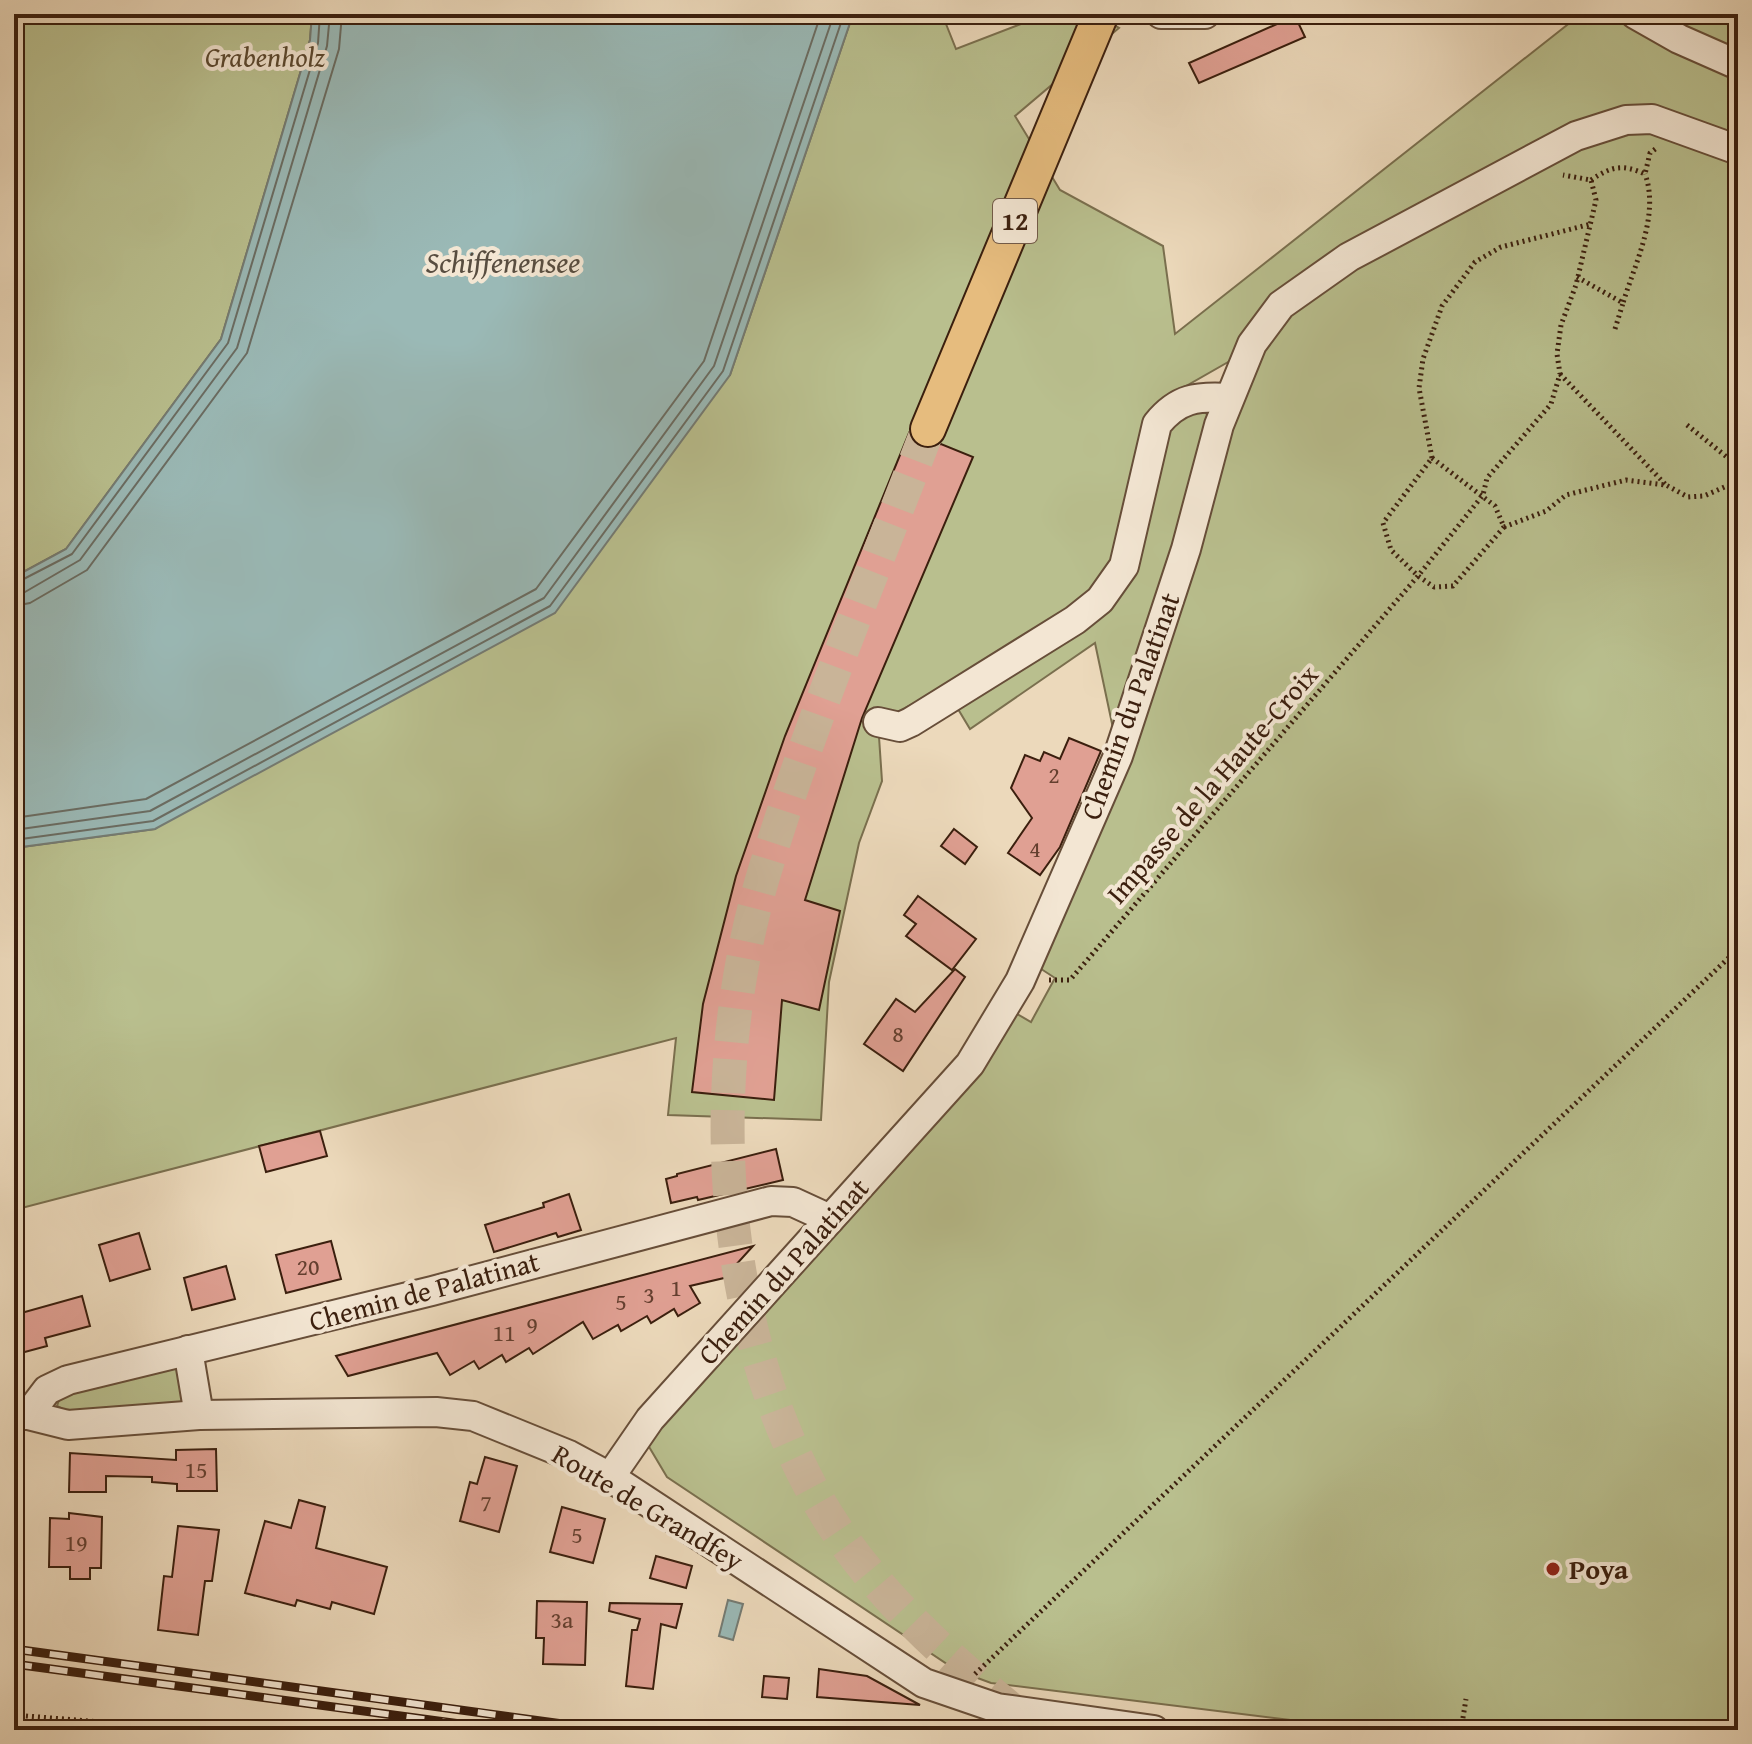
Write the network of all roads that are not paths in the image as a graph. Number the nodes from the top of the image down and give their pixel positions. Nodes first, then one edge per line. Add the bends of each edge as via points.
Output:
1 (1101, 14) edge
2 (1161, 14) edge
3 (1205, 14) edge
4 (1635, 14) edge
5 (1738, 65) edge
6 (1738, 150) edge
7 (1229, 398) junction
8 (928, 429) tunnel mouth
9 (878, 722) dead end
10 (830, 1219) junction
11 (188, 1350) junction
12 (21, 1415) edge
13 (199, 1415) junction
14 (610, 1477) junction
15 (1154, 1730) edge

1 - 8 main road, 12
2 - 3 street
4 - 5 street
6 - 7 street, Chemin du Palatinat via 1652,119 1626,120 1576,136 1349,257 1281,305 1252,344
7 - 9 street via 1196,396 1171,407 1157,424 1124,566 1100,600 911,722 900,727
7 - 10 street, Chemin du Palatinat via 1118,756 1020,981 970,1064
10 - 11 street, Chemin de Palatinat via 793,1202 771,1201
10 - 14 street, Chemin du Palatinat via 650,1419
11 - 12 street, Chemin de Palatinat via 68,1380 47,1390
11 - 13 street
12 - 13 street, Route de Grandfey via 68,1425
13 - 14 street, Route de Grandfey via 473,1416
14 - 15 street, Route de Grandfey via 924,1683 997,1708

